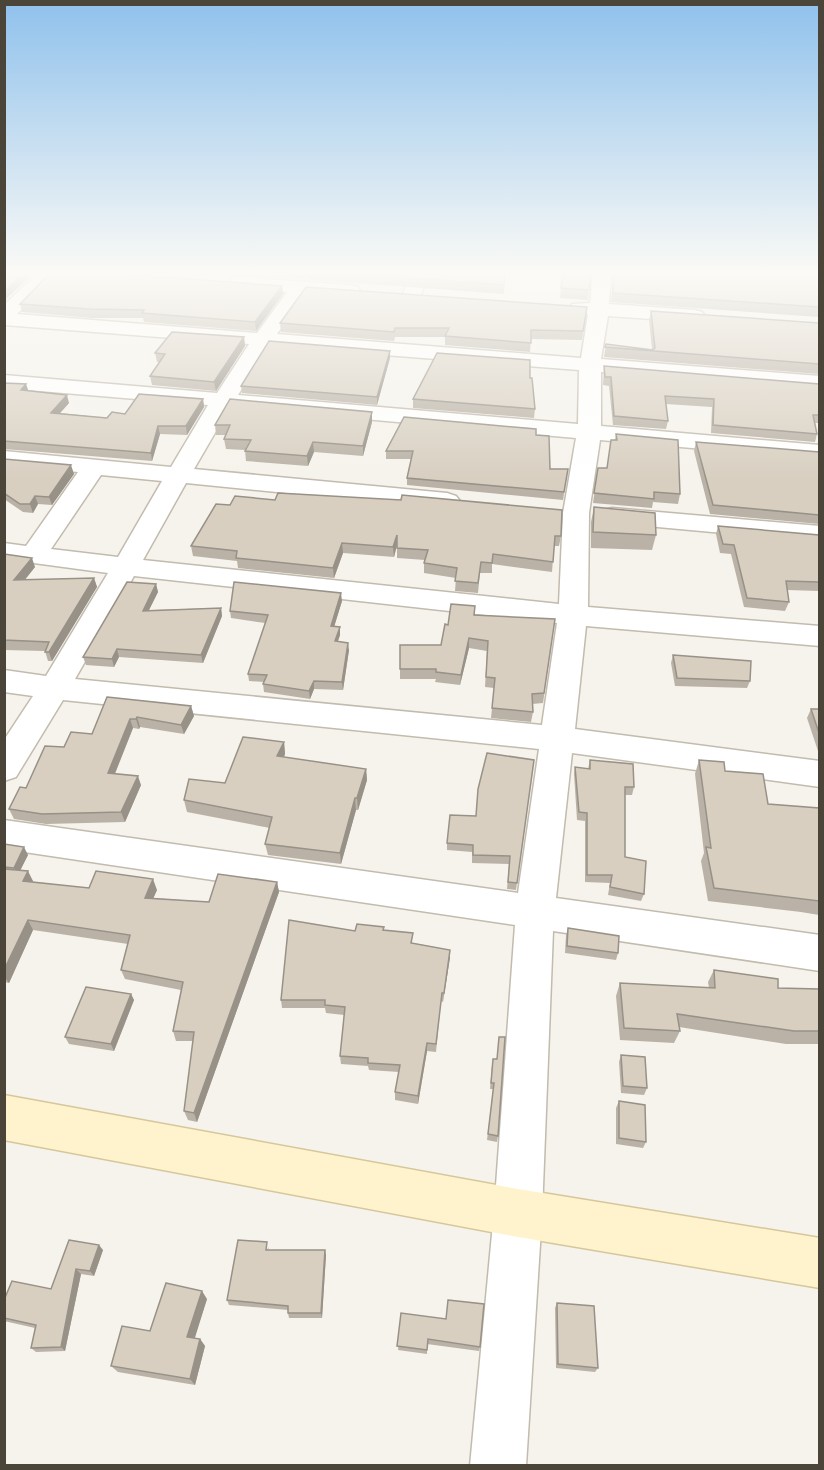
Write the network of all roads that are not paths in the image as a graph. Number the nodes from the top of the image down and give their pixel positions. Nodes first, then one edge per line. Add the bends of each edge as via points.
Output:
1 (258, 342) edge
2 (293, 342) edge
3 (594, 342) edge
4 (590, 365) junction
5 (4, 381) edge
6 (819, 383) edge
7 (223, 398) junction
8 (590, 433) junction
9 (819, 452) edge
10 (4, 458) edge
11 (94, 467) junction
12 (177, 474) junction
13 (471, 503) edge
14 (565, 512) junction
15 (819, 534) edge
16 (4, 551) edge
17 (34, 554) junction
18 (126, 567) junction
19 (573, 615) junction
20 (819, 636) edge
21 (4, 681) edge
22 (54, 688) junction
23 (557, 739) junction
24 (4, 768) edge
25 (819, 774) edge
26 (4, 834) edge
27 (536, 911) junction
28 (819, 952) edge
29 (4, 1117) edge
30 (518, 1212) junction
31 (819, 1263) edge
32 (498, 1466) edge

1 - 7 street
2 - 4 street
3 - 4 street
4 - 6 street
4 - 8 street
5 - 7 street
7 - 8 street
7 - 12 street
8 - 9 street
8 - 14 street
10 - 11 street
11 - 12 street
11 - 17 street
12 - 13 street
12 - 18 street
14 - 15 street
14 - 19 street
16 - 17 street
17 - 18 street
18 - 19 street
18 - 22 street
19 - 20 street
19 - 23 street
21 - 22 street
22 - 23 street
22 - 24 street
23 - 25 street
23 - 27 street
26 - 27 street
27 - 28 street
27 - 30 street
29 - 30 street
30 - 31 street
30 - 32 street

